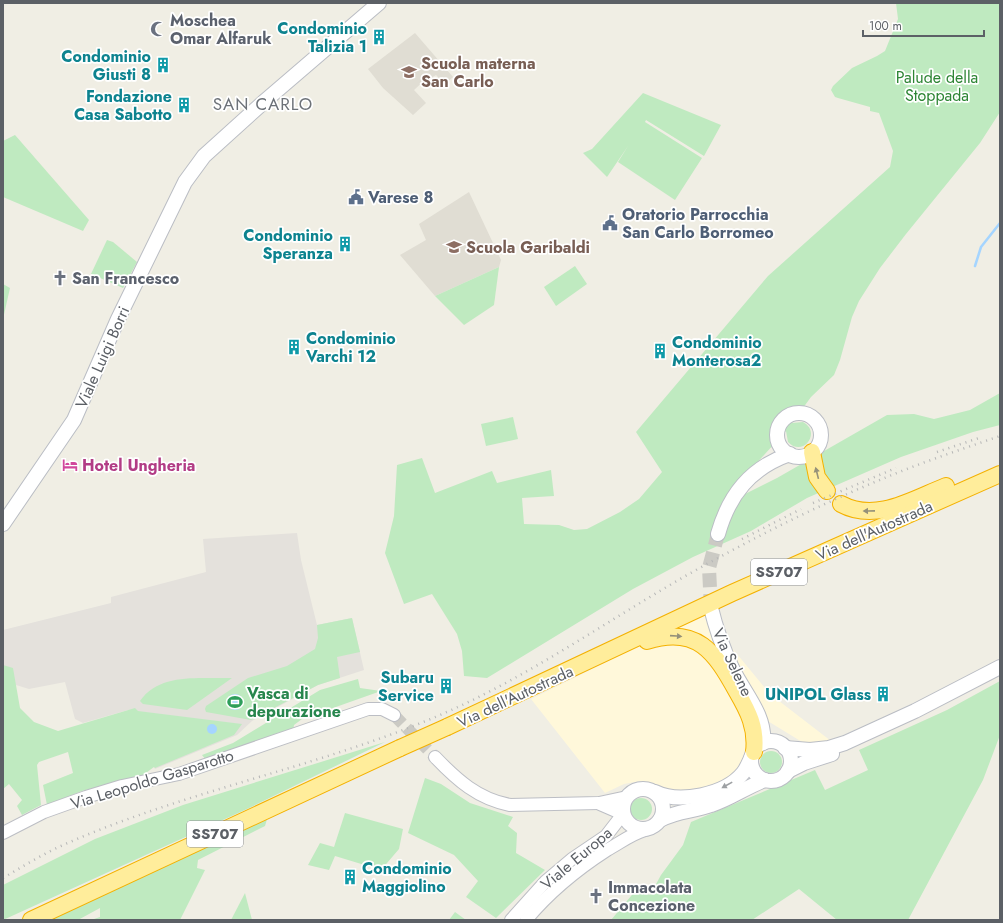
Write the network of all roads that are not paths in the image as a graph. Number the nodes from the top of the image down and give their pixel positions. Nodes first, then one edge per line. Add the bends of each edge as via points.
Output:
1 (379, 3) edge
2 (777, 436) junction
3 (812, 452) junction
4 (790, 454) junction
5 (760, 468) junction
6 (1000, 473) edge
7 (827, 491) dead end
8 (841, 504) dead end
9 (3, 524) edge
10 (718, 534) tunnel mouth
11 (711, 608) tunnel mouth
12 (1000, 666) edge
13 (560, 674) junction
14 (915, 711) junction
15 (394, 714) tunnel mouth
16 (759, 716) junction
17 (783, 746) junction
18 (756, 751) junction
19 (435, 757) tunnel mouth
20 (788, 771) junction
21 (765, 780) junction
22 (655, 792) junction
23 (627, 797) junction
24 (599, 803) junction
25 (623, 814) junction
26 (660, 820) junction
27 (645, 830) junction
28 (3, 833) edge
29 (31, 920) edge
30 (512, 920) edge
31 (526, 920) edge

1 - 9 main road, Viale Luigi Borri via 204,156 185,182 122,310 74,420
2 - 3 main road via 785,418 798,413 810,416 816,421 821,433
2 - 4 main road via 782,448
2 - 5 main road
3 - 4 main road via 800,456
7 -> 3 highway via 817,477
4 - 5 main road
5 - 10 main road via 736,493
6 -> 8 highway via 953,484 884,510 859,511
6 - 13 highway, Via dell'Autostrada / SS707 via 732,593
11 - 16 main road, Via Selene via 724,650
12 - 14 main road
13 -> 18 highway via 583,670 661,637 680,636 693,640 708,649 720,663 749,713
13 - 29 highway, Via dell'Autostrada / SS707, bridge
14 - 17 main road via 835,747 803,750
14 - 20 main road via 912,716 874,736
15 - 28 street, Via Leopoldo Gasparotto via 382,709 368,709 179,774 122,786 86,797 44,812
16 - 17 main road, Via Selene via 768,722
16 - 18 main road, Via Selene via 763,728
17 - 18 main road via 768,742
17 - 20 main road via 791,759
18 - 21 main road via 752,768
18 -> 22 main road via 742,774 718,789 697,796 678,798 670,798
19 - 24 street via 457,780 498,803
20 - 21 main road via 781,779
21 - 26 main road via 750,785 721,802 677,812
22 - 23 main road via 637,790
22 - 26 main road via 662,802 663,815
23 - 24 street
23 - 25 main road
24 - 25 street
25 - 27 main road via 634,827
25 - 30 street, Viale Europa via 608,834 546,881
26 - 27 main road
27 - 31 street, Viale Europa via 624,839 579,868

